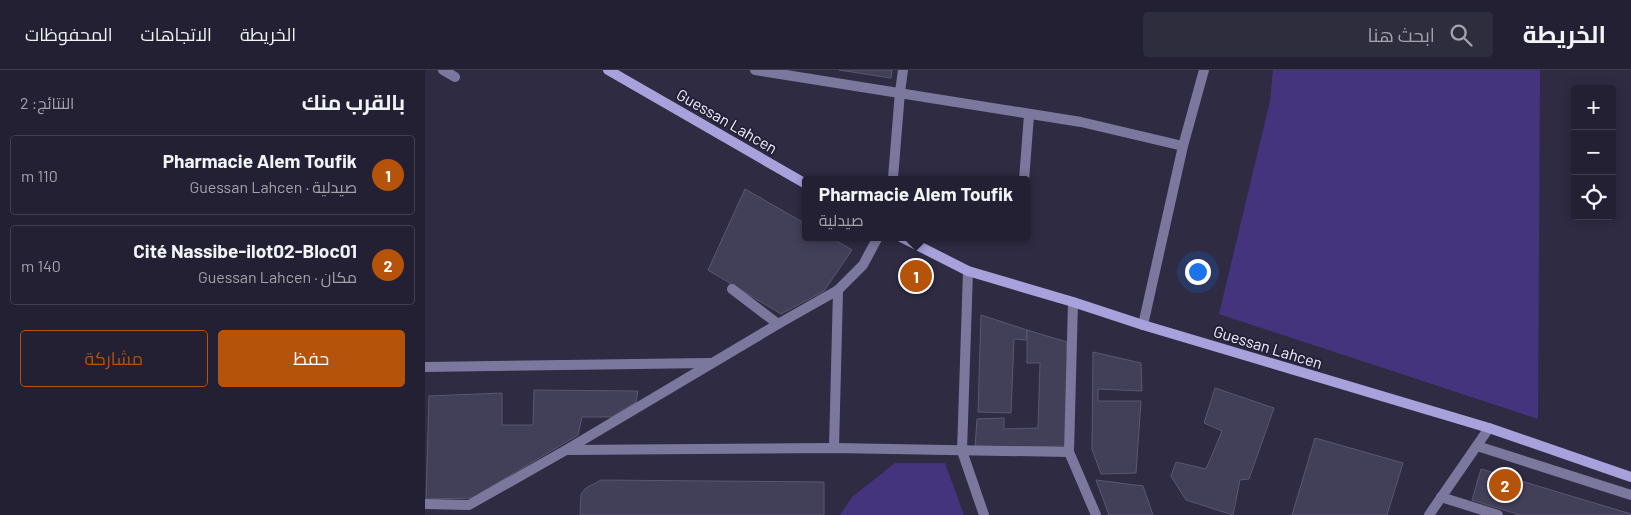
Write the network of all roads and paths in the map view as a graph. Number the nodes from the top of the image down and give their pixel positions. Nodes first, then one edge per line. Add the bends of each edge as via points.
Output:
1 (443, 70) edge
2 (608, 70) edge
3 (755, 70) edge
4 (903, 70) edge
5 (1204, 70) edge
6 (455, 77) dead end
7 (900, 92) junction
8 (1029, 114) junction
9 (1183, 146) junction
10 (893, 176) edge
11 (1024, 176) edge
12 (802, 182) edge
13 (876, 241) edge
14 (909, 241) edge
15 (968, 272) junction
16 (732, 289) dead end
17 (838, 290) junction
18 (1073, 302) junction
19 (778, 324) junction
20 (1143, 325) junction
21 (711, 363) junction
22 (425, 367) edge
23 (1489, 428) junction
24 (1477, 446) junction
25 (834, 448) junction
26 (566, 450) junction
27 (962, 451) junction
28 (1069, 452) junction
29 (1631, 477) edge
30 (1631, 495) edge
31 (1441, 496) junction
32 (425, 504) edge
33 (469, 504) junction
34 (464, 515) edge
35 (984, 515) edge
36 (1096, 515) edge
37 (1429, 515) edge
38 (1498, 515) edge

1 - 6 street
2 - 12 main road, Guessan Lahcen
3 - 7 street
4 - 7 street
5 - 9 street
7 - 8 street
7 - 10 street
8 - 9 street via 1081,122
8 - 11 street
9 - 20 street
13 - 17 street via 863,265
14 - 15 main road, Guessan Lahcen
15 - 18 main road, Guessan Lahcen
15 - 27 street
16 - 19 street
17 - 19 street
17 - 25 street
18 - 20 main road, Guessan Lahcen
18 - 28 street
19 - 21 street
20 - 23 main road, Guessan Lahcen
21 - 22 street
21 - 26 street
23 - 24 street
23 - 29 main road, Guessan Lahcen
24 - 30 street
24 - 31 street
25 - 26 street
25 - 27 street
26 - 33 street
27 - 28 street
27 - 35 street
28 - 36 street
31 - 37 street
31 - 38 street
32 - 33 street
33 - 34 street

